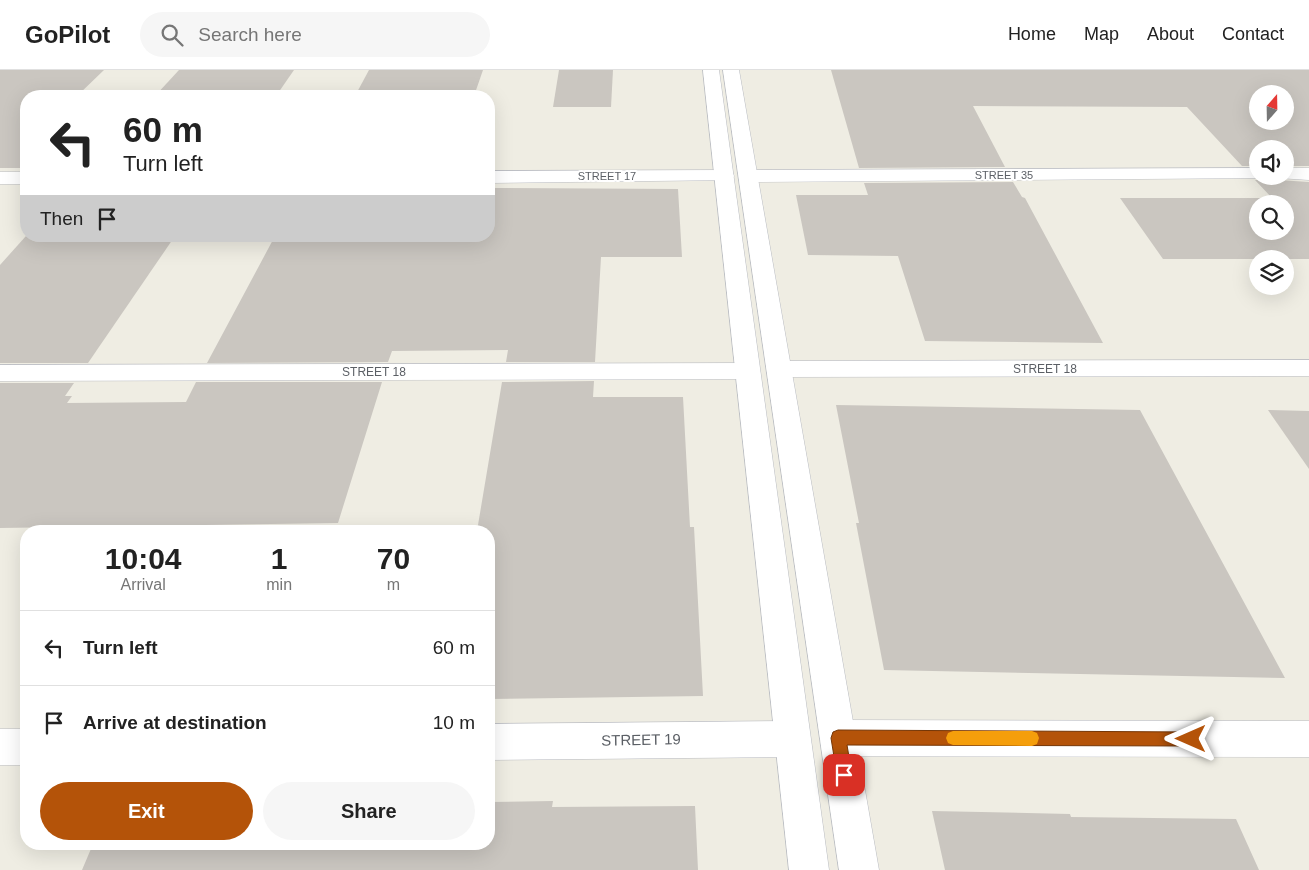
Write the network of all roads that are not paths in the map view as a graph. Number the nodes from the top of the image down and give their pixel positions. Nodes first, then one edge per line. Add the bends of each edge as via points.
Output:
1 (711, 70) edge
2 (731, 70) edge
3 (1249, 174) edge
4 (1294, 174) edge
5 (1309, 174) edge
6 (738, 176) junction
7 (495, 177) edge
8 (0, 178) edge
9 (20, 178) edge
10 (1309, 368) edge
11 (781, 369) junction
12 (748, 371) junction
13 (0, 373) edge
14 (838, 738) junction
15 (792, 739) junction
16 (1309, 739) edge
17 (495, 742) edge
18 (0, 747) edge
19 (20, 747) edge
20 (809, 870) edge
21 (859, 870) edge

1 - 6 street
2 - 6 street
3 - 6 street, STREET 35
4 - 5 street
6 - 7 street, STREET 17
6 - 11 street
6 - 12 street
8 - 9 street
10 - 11 street, STREET 18
11 - 14 street
12 - 13 street, STREET 18
12 - 15 street
14 - 16 street
14 - 21 street
15 - 17 street, STREET 19
15 - 20 street
18 - 19 street

